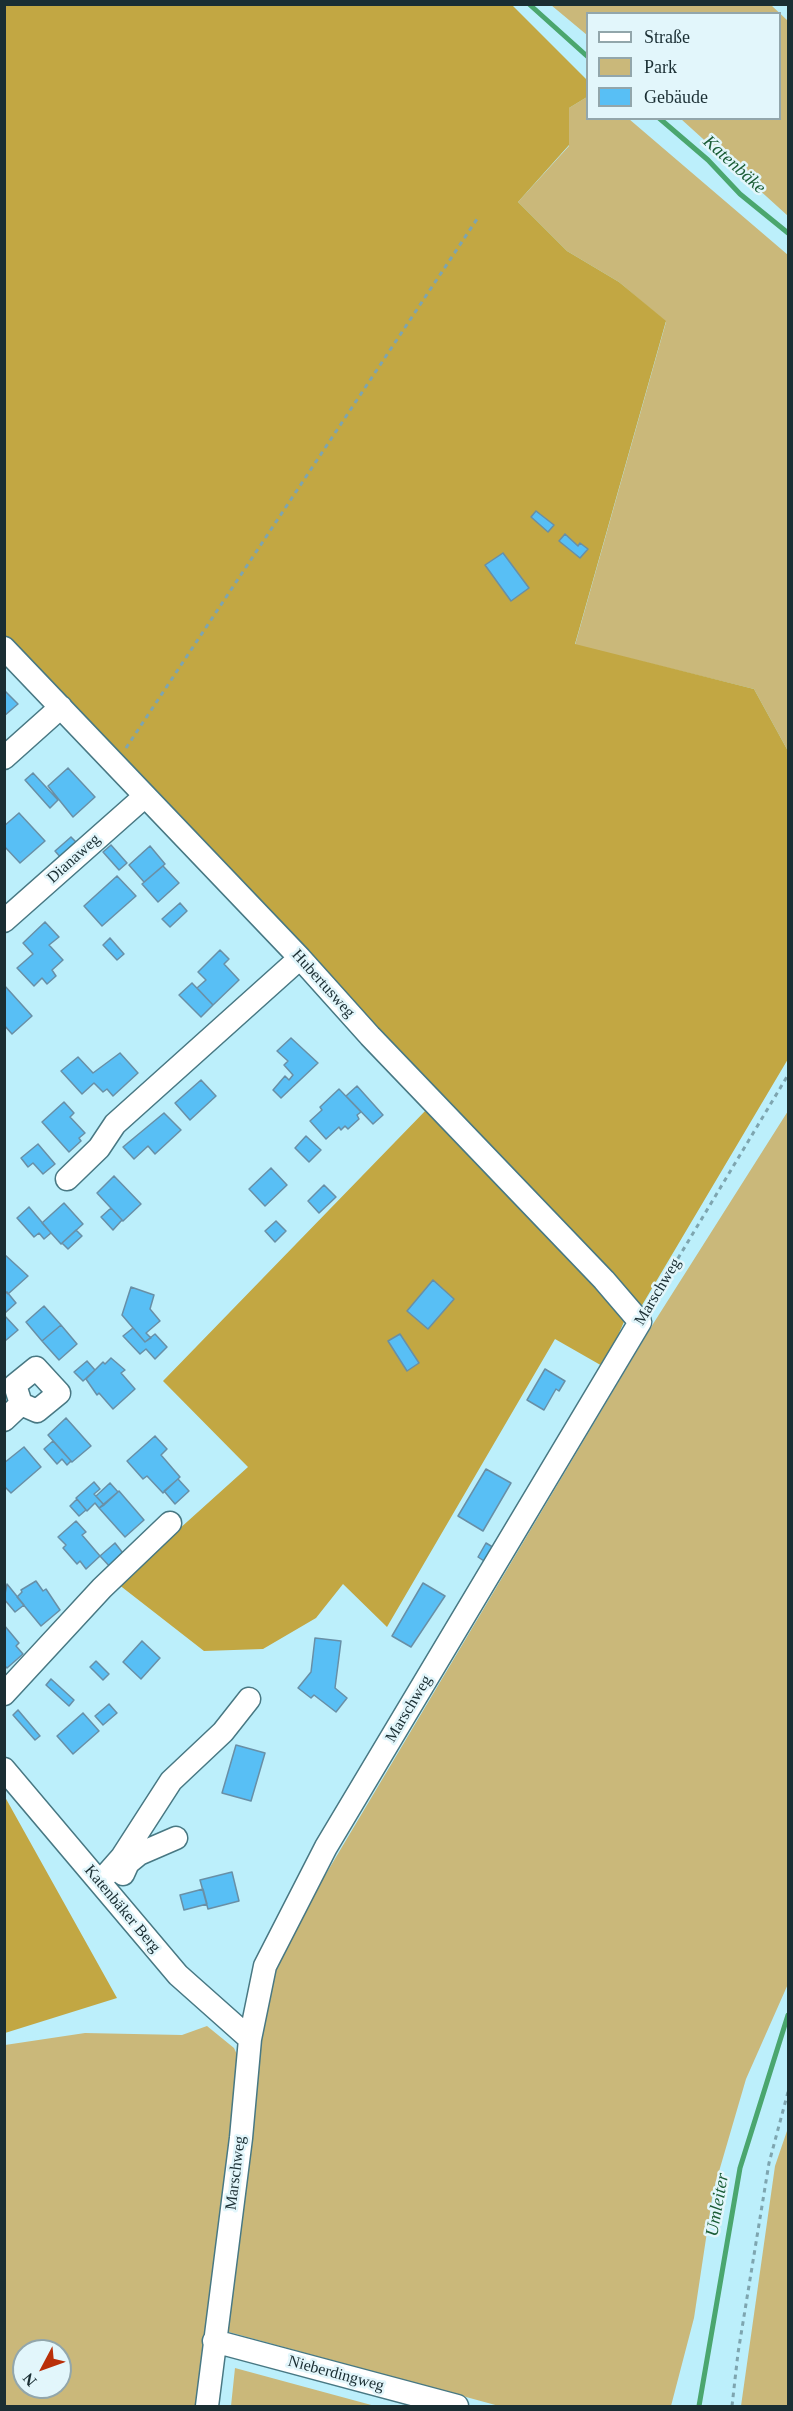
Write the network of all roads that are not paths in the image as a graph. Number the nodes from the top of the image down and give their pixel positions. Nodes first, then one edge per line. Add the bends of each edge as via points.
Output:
1 (5, 649) edge
2 (61, 707) junction
3 (4, 758) edge
4 (144, 796) junction
5 (4, 921) edge
6 (300, 958) junction
7 (67, 1179) dead end
8 (640, 1322) joint
9 (21, 1404) dead end
10 (4, 1420) edge
11 (170, 1523) dead end
12 (4, 1694) edge
13 (249, 1699) dead end
14 (4, 1769) edge
15 (176, 1838) dead end
16 (106, 1889) junction
17 (250, 2039) junction
18 (214, 2341) junction
19 (207, 2406) edge
20 (457, 2406) edge

1 - 2 street, Hubertusweg
2 - 3 street
2 - 4 street, Hubertusweg
4 - 5 street, Dianaweg
4 - 6 street, Hubertusweg
6 - 7 street via 115,1124 99,1148
6 - 8 street, Hubertusweg
8 - 17 street, Marschweg via 326,1847 265,1966
9 - 10 street
11 - 12 street via 102,1588
13 - 16 street via 223,1732 171,1781
14 - 16 street, Katenbäker Berg
15 - 16 street via 139,1854
16 - 17 street, Katenbäker Berg via 178,1975
17 - 18 street, Marschweg
18 - 19 street, Marschweg
18 - 20 street, Nieberdingweg

